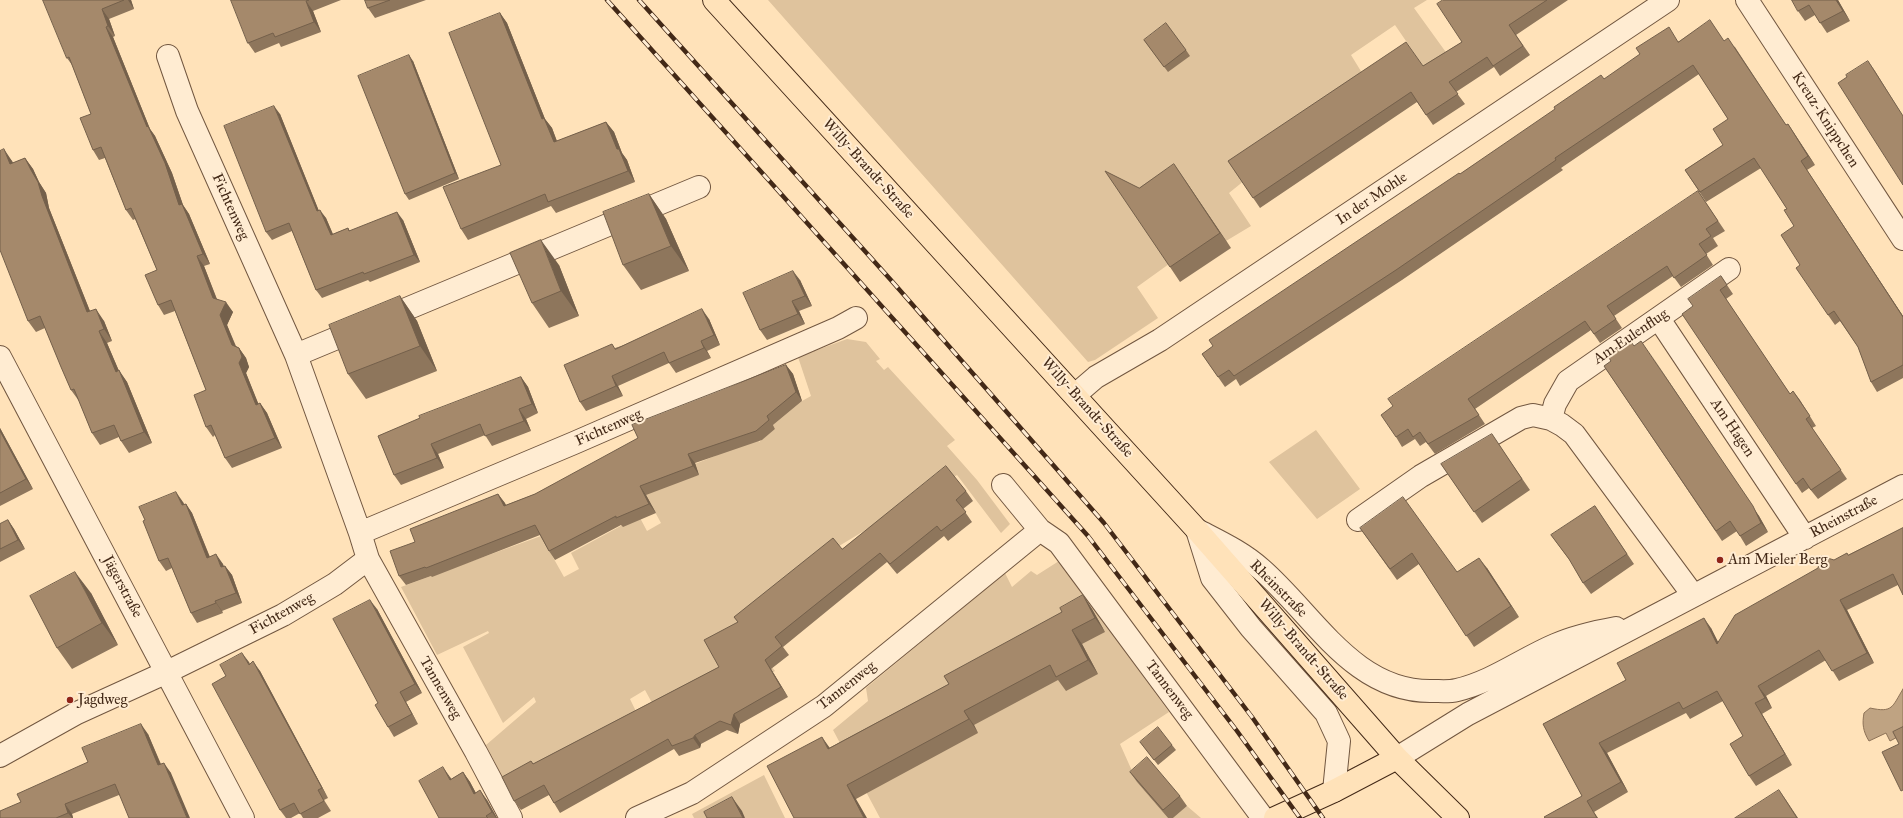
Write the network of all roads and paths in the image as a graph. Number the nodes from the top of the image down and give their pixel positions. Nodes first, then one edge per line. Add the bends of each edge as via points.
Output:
1 (714, 0) edge
2 (1668, 0) edge
3 (1747, 0) edge
4 (168, 56) dead end
5 (699, 187) dead end
6 (1903, 240) edge
7 (1729, 269) dead end
8 (856, 318) dead end
9 (1660, 319) junction
10 (296, 355) junction
11 (0, 357) edge
12 (1074, 395) junction
13 (1551, 419) junction
14 (1003, 485) dead end
15 (1903, 486) edge
16 (1358, 520) dead end
17 (1040, 530) junction
18 (1197, 530) junction
19 (360, 533) junction
20 (1805, 538) junction
21 (368, 559) junction
22 (1693, 595) junction
23 (1637, 625) junction
24 (167, 672) junction
25 (0, 756) edge
26 (1397, 758) junction
27 (1334, 791) junction
28 (243, 818) edge
29 (511, 818) edge
30 (638, 818) edge
31 (1263, 818) edge
32 (1275, 818) edge
33 (1458, 818) edge

1 - 12 main road, Willy-Brandt-Straße
2 - 12 street, In der Mohle via 1160,340 1096,377
3 - 6 street, Kreuz-Knippchen
4 - 10 street, Fichtenweg via 187,111
5 - 10 street
7 - 9 street, Am Eulenflug
8 - 19 street, Fichtenweg via 574,443
9 - 13 street, Am Eulenflug via 1568,381 1555,404
9 - 20 street, Am Hagen
10 - 19 street, Fichtenweg
11 - 24 street, Jägerstraße
12 - 18 main road, Willy-Brandt-Straße
13 - 16 street via 1533,415 1521,418 1421,476
13 - 22 street via 1574,434
14 - 17 street, Tannenweg
15 - 20 street, Rheinstraße
17 - 30 street, Tannenweg via 824,706 692,793
17 - 31 street, Tannenweg via 1059,542
18 - 23 street, Rheinstraße via 1239,551 1262,570 1344,653 1371,676 1394,686 1416,691 1455,691 1478,684 1578,635
18 - 26 main road, Willy-Brandt-Straße
18 - 27 street via 1212,578 1326,713 1339,741
19 - 21 street, Fichtenweg
20 - 22 street, Rheinstraße
21 - 24 street, Fichtenweg via 335,584 282,615
21 - 29 street, Tannenweg
22 - 23 street, Rheinstraße
23 - 26 street, Rheinstraße via 1468,714
24 - 25 street via 77,713
24 - 28 street, Jägerstraße
26 - 27 main road
26 - 33 main road, Willy-Brandt-Straße
27 - 32 main road

